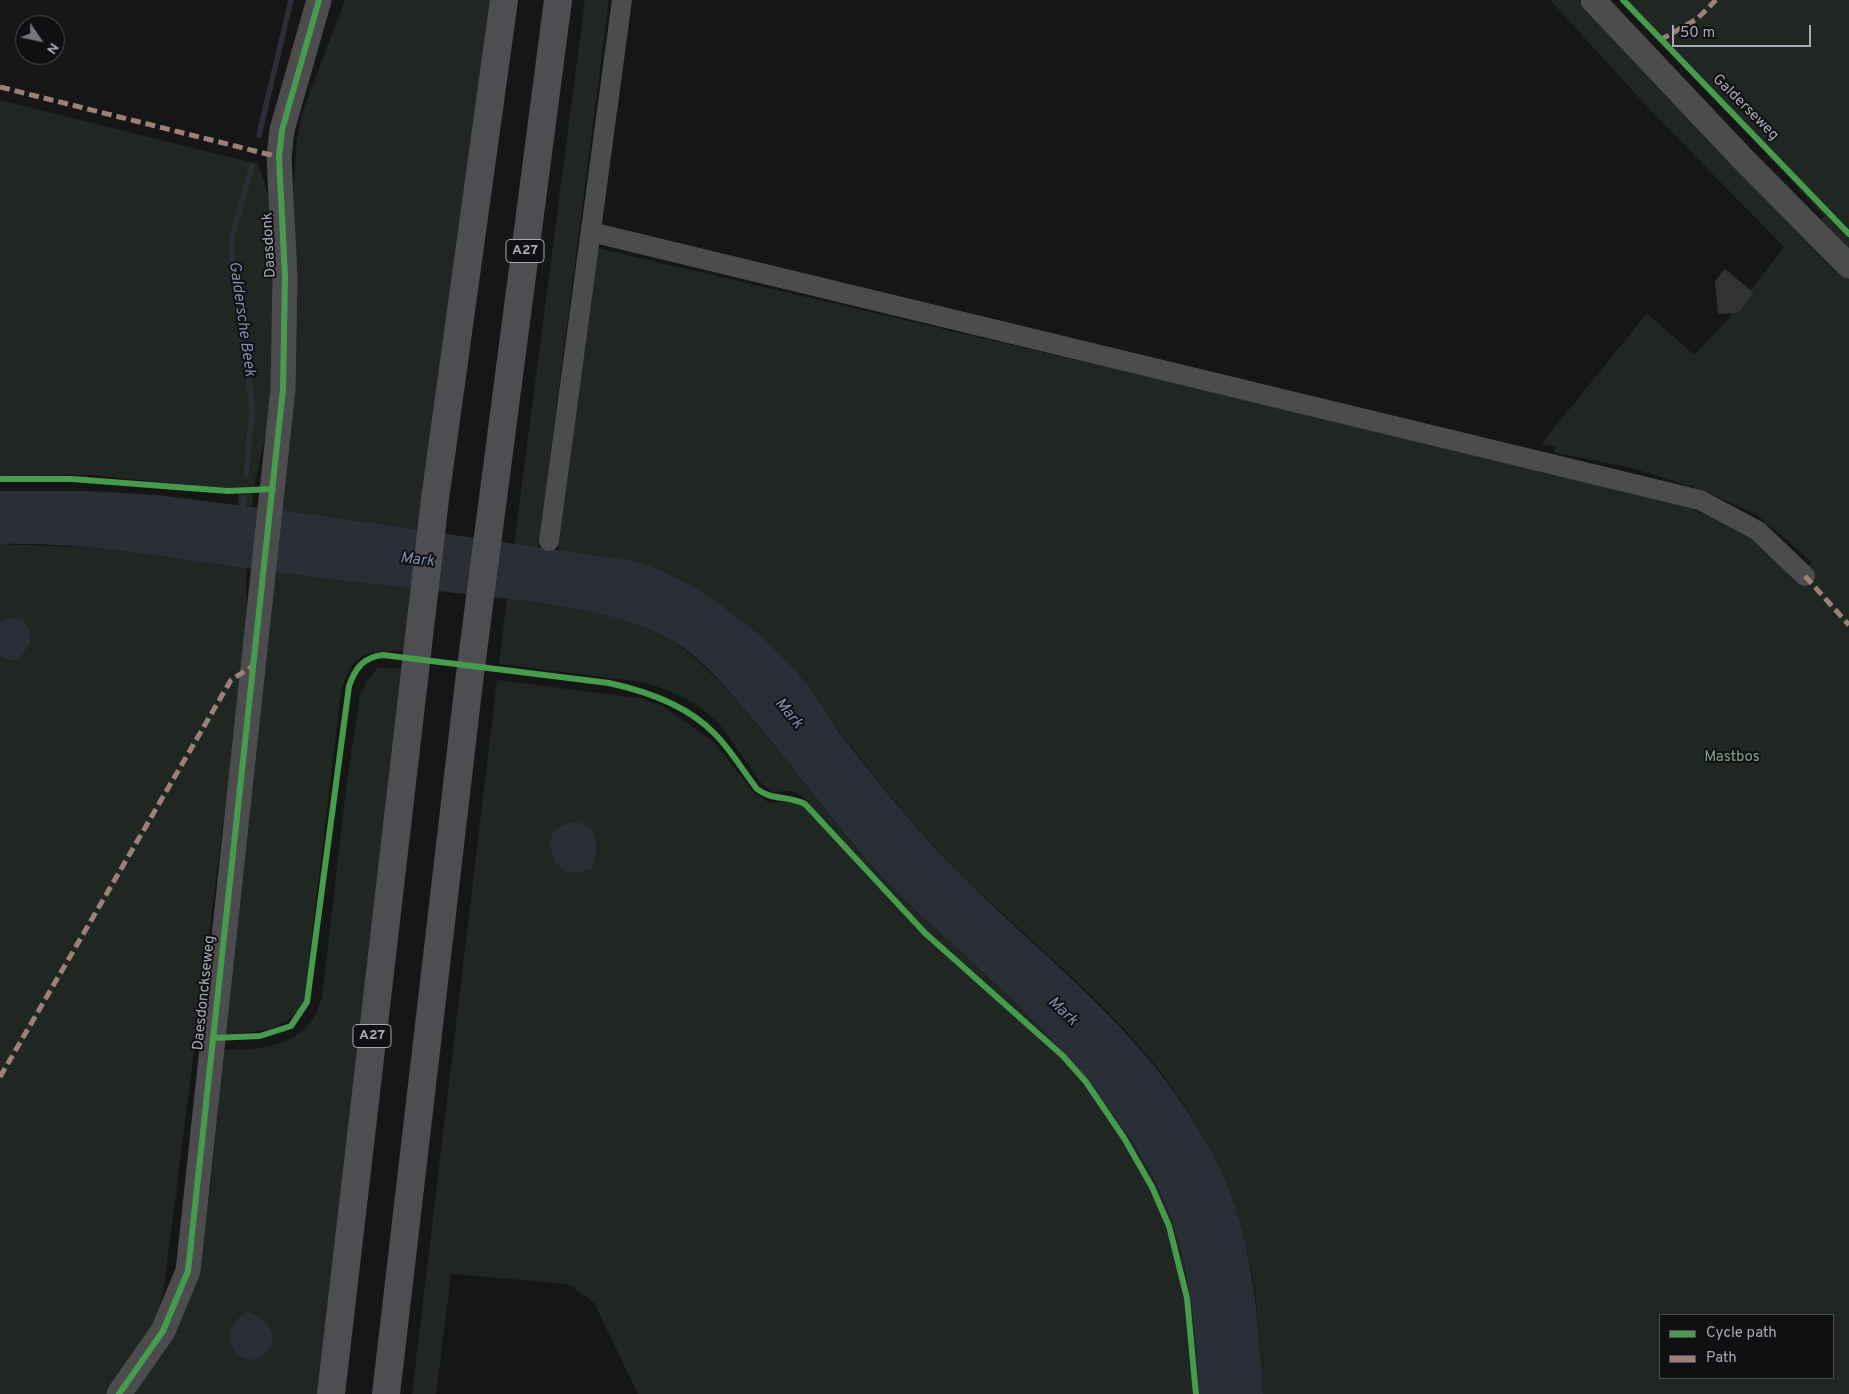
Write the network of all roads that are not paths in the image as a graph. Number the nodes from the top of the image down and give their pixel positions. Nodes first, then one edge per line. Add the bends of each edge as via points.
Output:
1 (319, 0) edge
2 (504, 0) edge
3 (558, 0) edge
4 (622, 0) edge
5 (1593, 0) edge
6 (591, 232) junction
7 (1849, 266) edge
8 (550, 541) dead end
9 (1805, 576) dead end
10 (262, 577) joint
11 (119, 1394) edge
12 (331, 1394) edge
13 (386, 1394) edge

1 - 10 street, Daasdonk via 281,139 279,157 285,257 285,360
2 - 12 highway, A27 via 435,499
3 - 13 highway, A27 via 469,682
4 - 6 street
5 - 7 street
6 - 8 street
6 - 9 street via 1700,500 1758,531
10 - 11 street, Daesdonckseweg via 188,1271 163,1330

